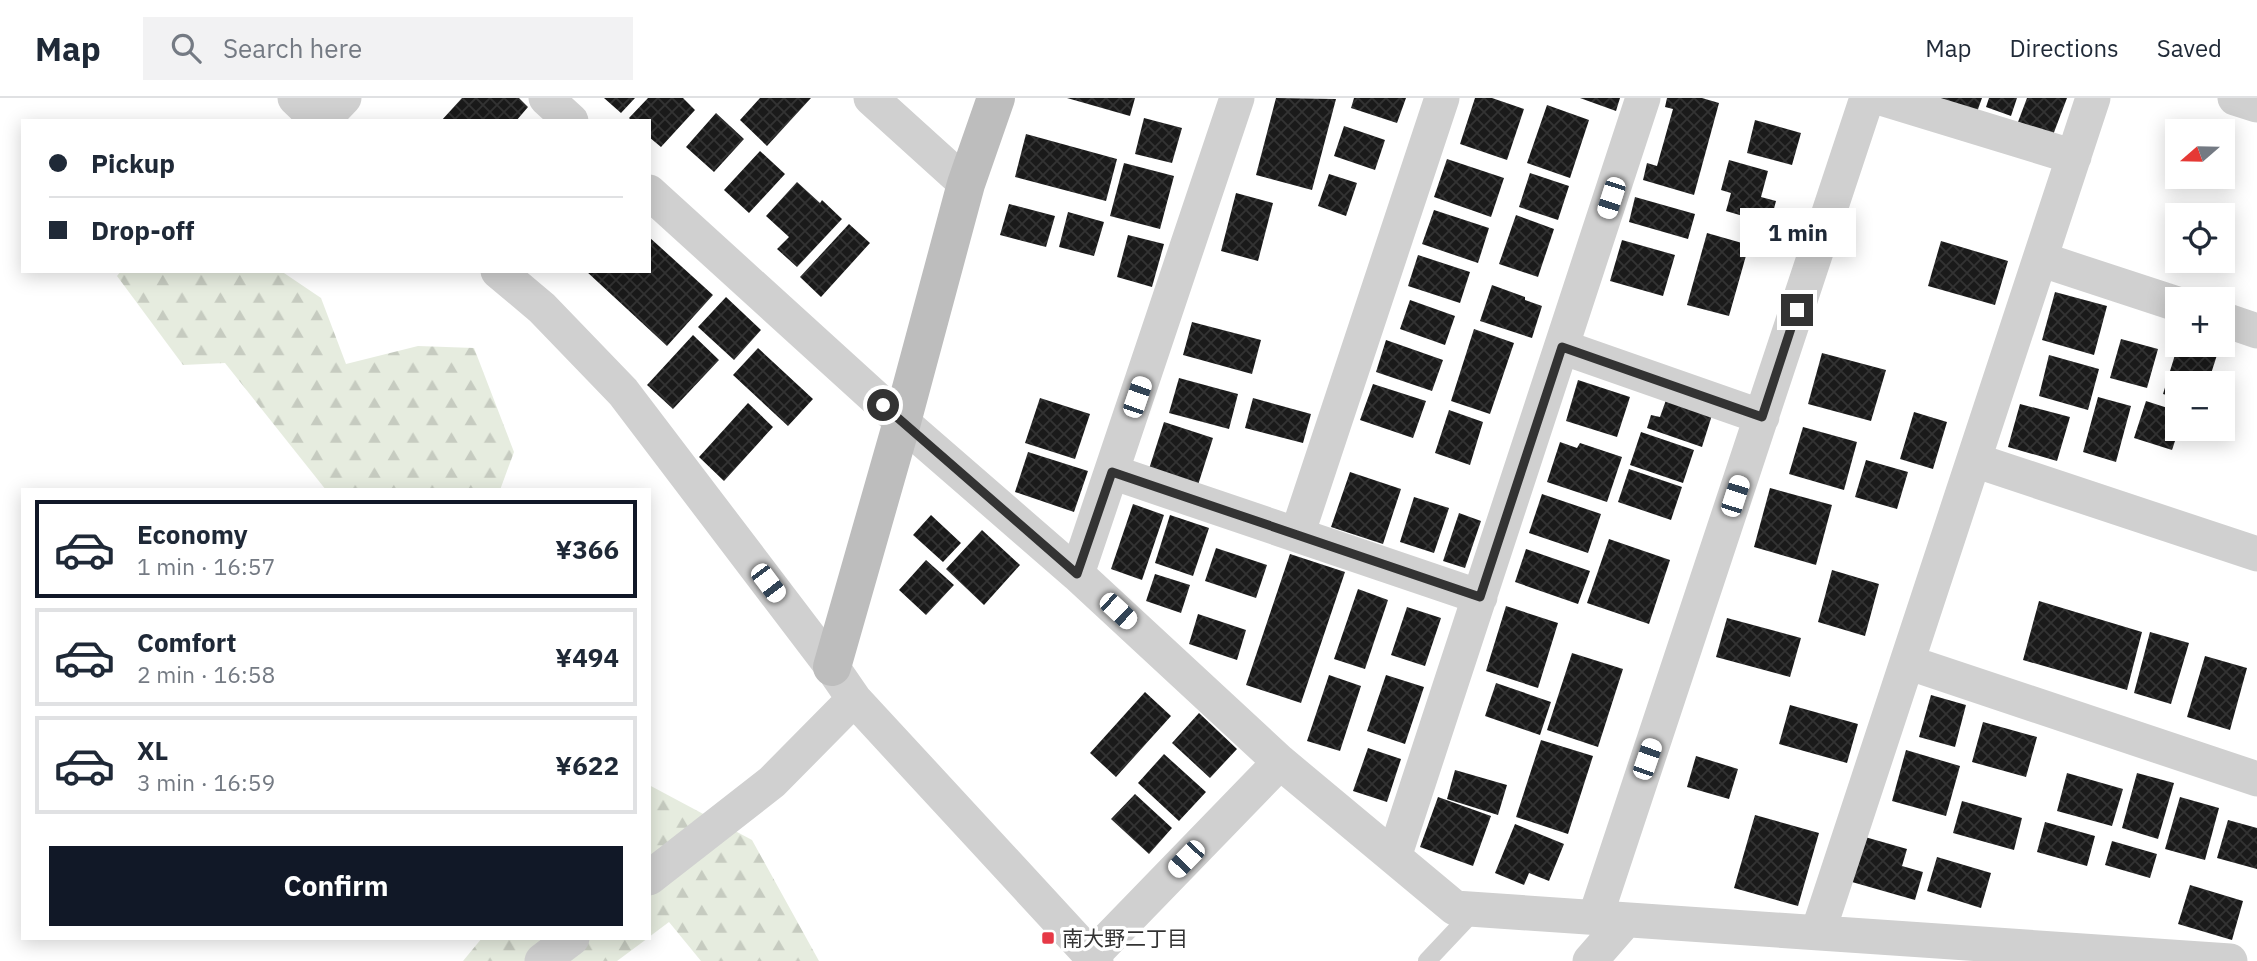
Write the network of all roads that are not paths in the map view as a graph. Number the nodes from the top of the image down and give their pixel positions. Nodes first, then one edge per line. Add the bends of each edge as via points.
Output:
1 (295, 98) edge
2 (344, 98) edge
3 (546, 98) edge
4 (871, 98) edge
5 (996, 98) edge
6 (1237, 98) edge
7 (1441, 98) edge
8 (1643, 98) edge
9 (1867, 98) edge
10 (1881, 98) edge
11 (2094, 98) edge
12 (2235, 98) edge
13 (2257, 105) edge
14 (319, 119) edge
15 (323, 119) edge
16 (569, 119) edge
17 (2074, 157) junction
18 (966, 184) junction
19 (651, 194) edge
20 (2040, 259) junction
21 (500, 273) edge
22 (2165, 300) edge
23 (2235, 323) edge
24 (2257, 331) edge
25 (1562, 347) junction
26 (1762, 417) junction
27 (902, 422) junction
28 (1974, 460) junction
29 (1112, 472) junction
30 (1297, 535) junction
31 (2257, 554) edge
32 (1077, 574) junction
33 (1480, 597) junction
34 (1907, 662) junction
35 (832, 667) junction
36 (854, 699) junction
37 (1280, 762) junction
38 (2257, 779) edge
39 (1394, 857) junction
40 (651, 876) edge
41 (1475, 910) junction
42 (1610, 919) junction
43 (1818, 932) junction
44 (569, 940) edge
45 (1915, 950) edge
46 (1094, 959) edge
47 (542, 961) edge
48 (1427, 961) edge
49 (1590, 961) edge
50 (2230, 961) edge

1 - 14 street
2 - 15 street
3 - 16 street
4 - 18 street
5 - 18 street
6 - 29 street
7 - 30 street
8 - 25 street
9 - 26 street
10 - 17 street
11 - 17 street
12 - 13 street
17 - 20 street
18 - 27 street
19 - 27 street
20 - 22 street
20 - 28 street
21 - 35 street via 542,308 623,392
23 - 24 street
25 - 26 street
25 - 33 street
26 - 42 street
27 - 32 street
27 - 35 street
28 - 31 street
28 - 34 street
29 - 30 street
29 - 32 street
30 - 33 street
32 - 37 street
33 - 39 street
34 - 38 street
34 - 43 street
35 - 36 street
36 - 40 street via 772,782
36 - 46 street
37 - 39 street
37 - 46 street
39 - 41 street via 1455,908
41 - 42 street
41 - 48 lane
42 - 43 street
42 - 49 street
43 - 45 street
44 - 47 street
45 - 50 street

